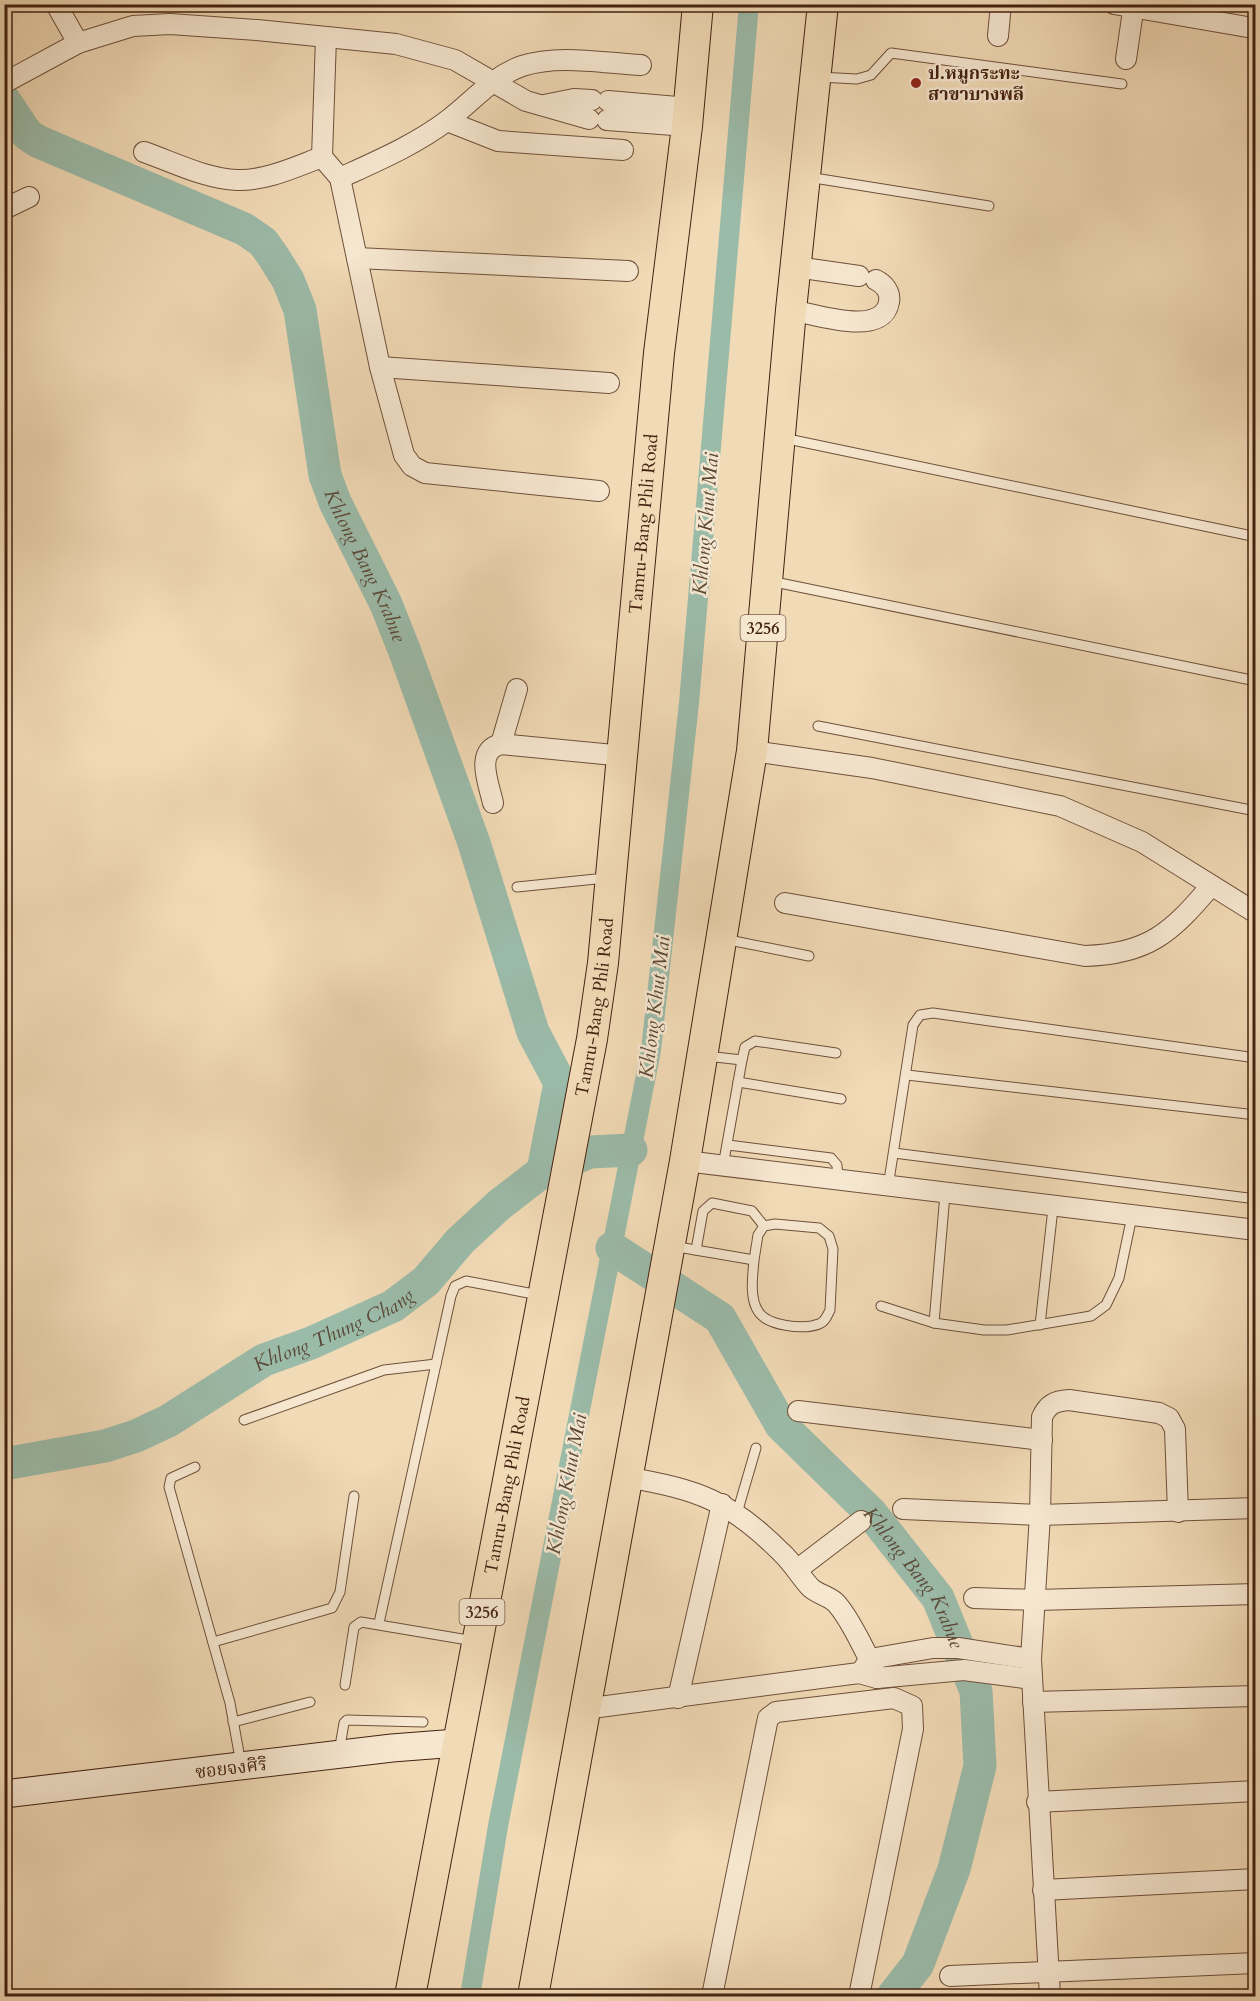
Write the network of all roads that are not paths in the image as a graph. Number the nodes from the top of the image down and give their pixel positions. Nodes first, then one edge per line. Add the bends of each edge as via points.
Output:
1 (56, 4) edge
2 (823, 4) edge
3 (1001, 4) edge
4 (1114, 4) edge
5 (693, 6) edge
6 (1134, 6) edge
7 (1253, 28) dead end
8 (998, 36) dead end
9 (326, 37) junction
10 (78, 43) junction
11 (1126, 59) dead end
12 (641, 65) dead end
13 (815, 77) junction
14 (4, 83) edge
15 (491, 83) junction
16 (1122, 84) dead end
17 (688, 117) junction
18 (447, 121) junction
19 (624, 150) dead end
20 (144, 152) dead end
21 (322, 157) junction
22 (805, 177) junction
23 (340, 178) junction
24 (29, 197) dead end
25 (989, 206) dead end
26 (4, 209) edge
27 (357, 258) junction
28 (796, 267) junction
29 (628, 271) dead end
30 (792, 310) junction
31 (380, 367) junction
32 (609, 383) dead end
33 (781, 437) junction
34 (599, 491) dead end
35 (1252, 536) dead end
36 (767, 581) junction
37 (1256, 681) edge
38 (517, 689) dead end
39 (818, 726) dead end
40 (501, 744) junction
41 (752, 751) junction
42 (624, 756) junction
43 (494, 803) dead end
44 (1256, 811) edge
45 (612, 877) junction
46 (517, 887) dead end
47 (1210, 887) junction
48 (785, 903) dead end
49 (1256, 913) edge
50 (721, 939) junction
51 (809, 956) dead end
52 (836, 1053) dead end
53 (703, 1055) junction
54 (1256, 1058) edge
55 (742, 1060) junction
56 (907, 1075) junction
57 (738, 1082) junction
58 (841, 1098) dead end
59 (1256, 1115) edge
60 (728, 1145) junction
61 (894, 1153) junction
62 (686, 1161) junction
63 (723, 1166) junction
64 (838, 1180) junction
65 (888, 1187) junction
66 (945, 1194) junction
67 (1256, 1199) edge
68 (1053, 1208) junction
69 (1132, 1216) junction
70 (764, 1226) junction
71 (1256, 1230) edge
72 (679, 1248) junction
73 (753, 1260) junction
74 (543, 1295) junction
75 (881, 1306) dead end
76 (934, 1323) junction
77 (1040, 1325) junction
78 (436, 1364) junction
79 (798, 1411) dead end
80 (244, 1420) dead end
81 (1042, 1440) junction
82 (756, 1448) dead end
83 (195, 1467) dead end
84 (626, 1477) junction
85 (354, 1496) dead end
86 (1256, 1508) edge
87 (729, 1509) junction
88 (903, 1509) dead end
89 (1178, 1512) junction
90 (1040, 1515) junction
91 (861, 1521) dead end
92 (798, 1569) junction
93 (1256, 1594) edge
94 (974, 1598) dead end
95 (1036, 1600) junction
96 (379, 1623) junction
97 (213, 1642) junction
98 (477, 1642) junction
99 (1031, 1659) junction
100 (868, 1670) junction
101 (1032, 1679) junction
102 (345, 1685) dead end
103 (1256, 1696) edge
104 (678, 1698) junction
105 (310, 1702) dead end
106 (1033, 1702) junction
107 (584, 1709) junction
108 (233, 1722) junction
109 (423, 1722) dead end
110 (457, 1743) junction
111 (339, 1754) junction
112 (241, 1766) junction
113 (1256, 1791) edge
114 (4, 1794) edge
115 (1037, 1802) junction
116 (1256, 1879) edge
117 (1043, 1890) junction
118 (1256, 1963) edge
119 (1048, 1970) junction
120 (950, 1976) dead end
121 (410, 1996) edge
122 (533, 1996) edge
123 (712, 1996) edge
124 (859, 1996) edge
125 (1050, 1996) edge

1 - 10 street
2 - 13 main road, 3256
3 - 8 street
4 - 6 street
5 - 17 main road, Tamru-Bang Phli Road / 3256
6 - 7 street
6 - 11 street
9 - 10 street via 170,24 133,26
9 - 15 street via 396,44 455,60
9 - 21 street
10 - 14 street
12 - 15 street via 550,61 522,67
13 - 16 lane via 857,79 871,75 891,53
13 - 22 main road, 3256
15 - 17 street via 526,101 544,105 574,99 599,110
15 - 18 street
17 - 42 main road, Tamru-Bang Phli Road / 3256 via 659,353
18 - 19 street via 498,141
18 - 23 street via 400,151
20 - 21 street via 219,178 239,180 276,175
21 - 23 street
22 - 25 lane
22 - 28 main road, 3256
23 - 27 street
24 - 26 street
27 - 29 street
27 - 31 street
28 - 30 main road, 3256
28 - 30 street via 868,278 885,285 890,300 887,310 874,321 860,323
30 - 33 main road, 3256
31 - 32 street
31 - 34 street via 404,455 412,466 425,473
33 - 35 lane
33 - 36 main road, 3256
36 - 37 lane
36 - 41 main road, 3256
38 - 40 street
39 - 44 lane
40 - 42 street
40 - 43 street via 492,746 486,754
41 - 47 street via 872,768 1060,806 1142,842
41 - 50 main road, 3256
42 - 45 main road, Tamru-Bang Phli Road / 3256
45 - 46 lane
45 - 74 main road, Tamru-Bang Phli Road / 3256 via 602,974
47 - 48 street via 1181,922 1143,947 1085,956
47 - 49 street
50 - 51 lane
50 - 53 main road, 3256
52 - 55 lane via 755,1041 745,1047
53 - 55 lane
53 - 62 main road, 3256
54 - 56 lane via 933,1013 920,1015 913,1025
55 - 57 lane
56 - 59 lane
56 - 61 lane
57 - 58 lane
57 - 60 lane
60 - 63 lane
60 - 64 lane via 831,1158 837,1165
61 - 65 lane
61 - 67 lane
62 - 63 street
62 - 72 main road, 3256
63 - 64 street
64 - 65 street
65 - 66 street
66 - 68 street
66 - 76 lane
68 - 69 street
68 - 77 lane
69 - 71 street
69 - 77 lane via 1119,1278 1106,1305 1091,1316
70 - 72 lane via 752,1211 712,1203
70 - 73 lane
70 - 73 lane via 819,1228 829,1236 833,1273 826,1318 809,1326 772,1322 765,1317 754,1301
72 - 73 lane
72 - 84 main road, 3256 via 651,1347
74 - 78 lane via 461,1282 451,1296
74 - 98 main road, Tamru-Bang Phli Road / 3256
75 - 76 lane
76 - 77 lane via 984,1330
78 - 80 lane via 384,1370
78 - 96 lane
79 - 81 street
81 - 89 street via 1045,1409 1058,1401 1159,1413 1169,1418 1175,1429
81 - 90 street
82 - 87 lane
83 - 97 lane via 171,1478 170,1487
84 - 87 street via 694,1491
84 - 107 main road, 3256
85 - 97 lane via 340,1592 332,1608
86 - 89 street
87 - 92 street
87 - 104 street
88 - 90 street
89 - 90 street
90 - 95 street
91 - 92 street
92 - 100 street via 810,1587 835,1603
93 - 95 street
94 - 95 street
95 - 99 street
96 - 98 lane
96 - 102 lane via 361,1622 354,1627
97 - 108 lane
98 - 110 main road, Tamru-Bang Phli Road / 3256
99 - 100 street via 958,1647 933,1648
99 - 101 street
100 - 101 street via 964,1670
100 - 104 street
101 - 106 street
103 - 106 street
104 - 107 street
105 - 108 lane
106 - 115 street
107 - 122 main road, 3256
108 - 112 lane
109 - 111 lane via 347,1720
110 - 111 street, ซอยจงศิริ
110 - 121 main road, Tamru-Bang Phli Road / 3256
111 - 112 street, ซอยจงศิริ
112 - 114 street, ซอยจงศิริ
113 - 115 street
115 - 117 street
116 - 117 street
117 - 119 street
118 - 119 street
119 - 120 street
119 - 125 street
123 - 124 street via 768,1718 776,1712 894,1698 912,1706 915,1717

